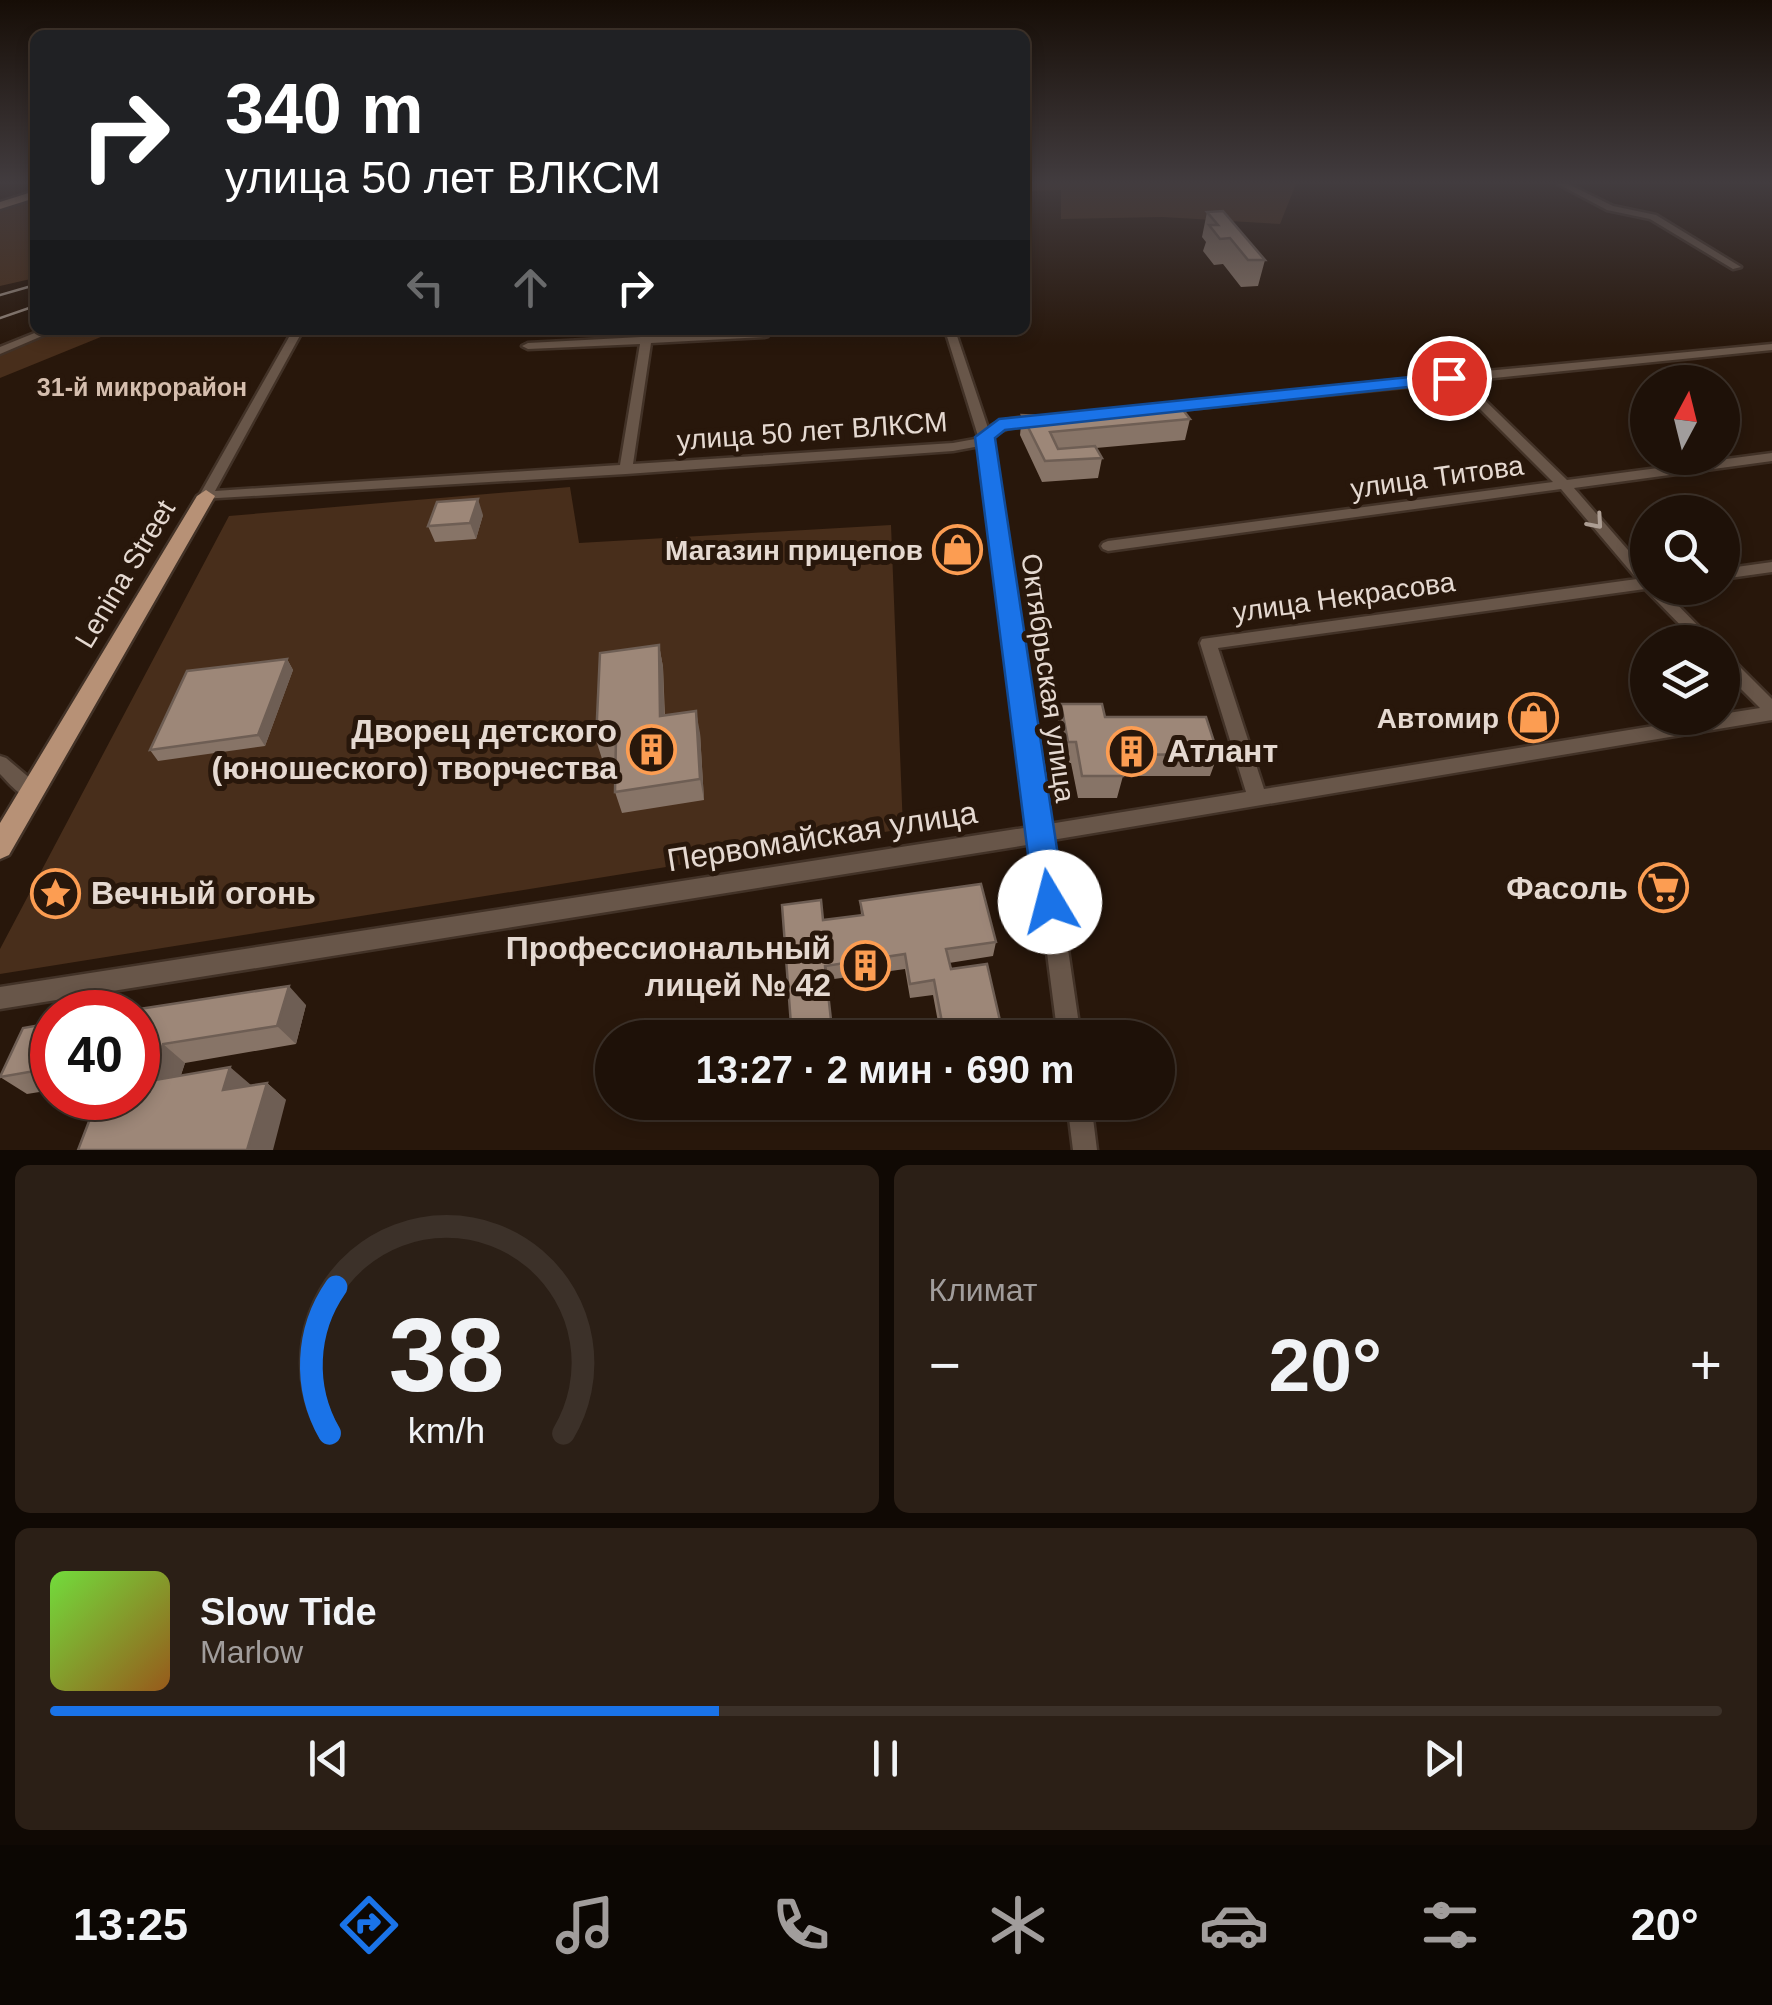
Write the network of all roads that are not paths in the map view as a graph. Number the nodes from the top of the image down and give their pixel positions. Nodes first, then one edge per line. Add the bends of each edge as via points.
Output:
1 (1687, 238) edge
2 (1736, 267) dead end
3 (38, 335) edge
4 (295, 335) edge
5 (647, 335) edge
6 (952, 335) edge
7 (528, 346) dead end
8 (1772, 347) edge
9 (0, 351) edge
10 (1454, 378) junction
11 (1136, 410) edge
12 (1058, 418) edge
13 (985, 437) junction
14 (1772, 457) edge
15 (626, 470) junction
16 (1564, 485) junction
17 (206, 496) junction
18 (1108, 546) dead end
19 (1630, 562) edge
20 (1772, 567) edge
21 (1740, 571) edge
22 (1630, 587) edge
23 (1670, 605) edge
24 (1689, 625) edge
25 (1740, 678) edge
26 (1772, 711) edge
27 (0, 762) edge
28 (31, 791) junction
29 (1257, 796) junction
30 (1040, 834) junction
31 (0, 847) edge
32 (0, 998) edge
33 (1067, 1020) edge
34 (1081, 1120) edge
35 (1085, 1150) edge

1 - 2 street
3 - 9 street
4 - 17 street, Lenina Street
5 - 7 street
5 - 15 street
6 - 13 street, Октябрьская улица
8 - 10 street
10 - 11 street
10 - 16 street
12 - 13 street, улица 50 лет ВЛКСМ via 999,424
13 - 15 street, улица 50 лет ВЛКСМ via 953,447
13 - 30 street, Октябрьская улица
14 - 16 street, улица Титова
15 - 17 street, улица 50 лет ВЛКСМ
16 - 18 street, улица Титова
16 -> 19 street
17 - 28 main road, Lenina Street
20 - 21 street
22 - 29 street, улица Некрасова via 1208,643
23 - 24 street
25 - 26 street
26 - 29 street, Первомайская улица
27 - 28 street
28 - 31 main road, Lenina Street
29 - 30 street, Первомайская улица
30 - 32 street, Первомайская улица
30 - 33 street, Октябрьская улица
34 - 35 street

